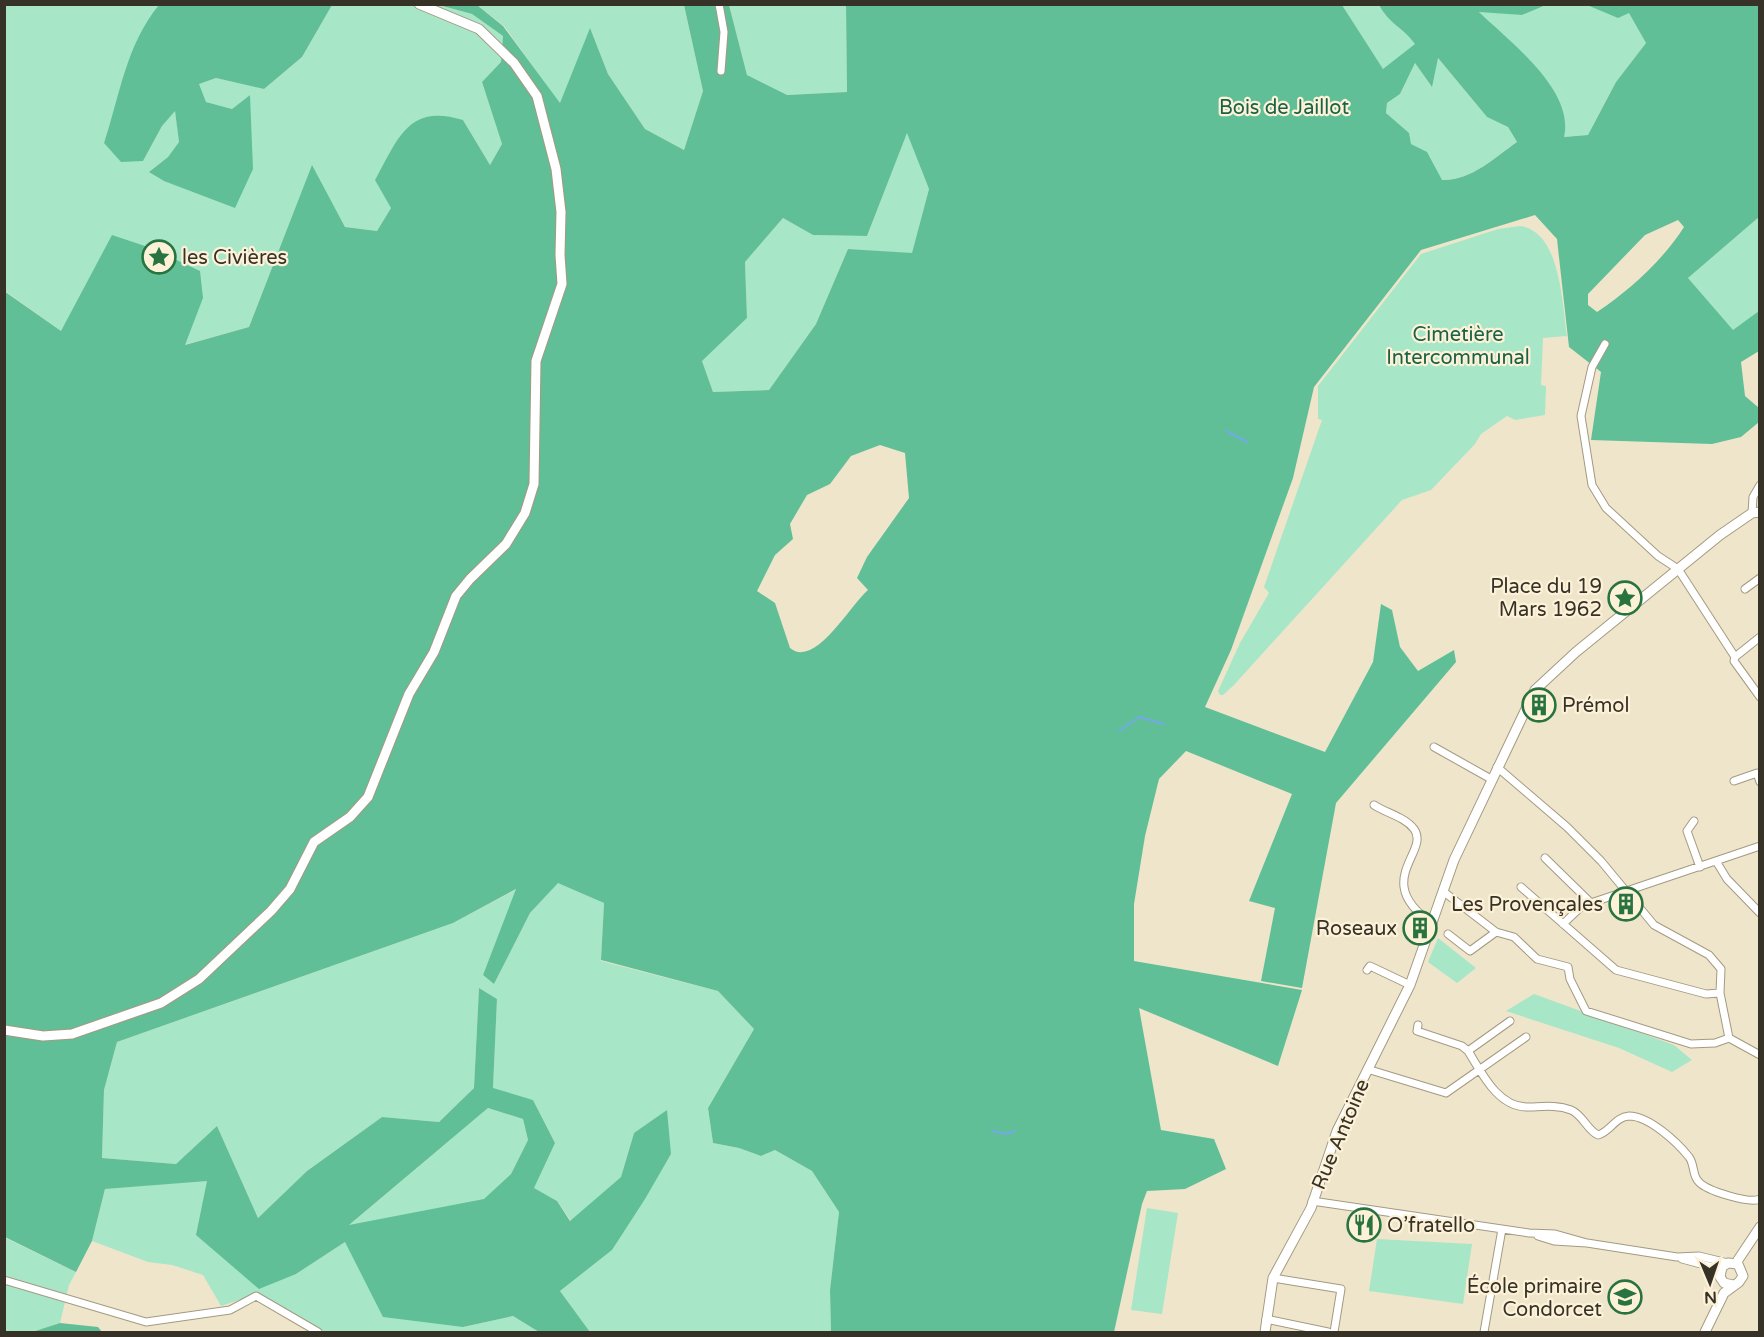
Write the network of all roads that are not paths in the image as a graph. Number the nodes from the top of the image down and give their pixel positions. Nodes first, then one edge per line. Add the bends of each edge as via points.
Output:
1 (419, 4) edge
2 (719, 4) edge
3 (721, 71) dead end
4 (1605, 344) dead end
5 (1760, 485) edge
6 (1756, 512) edge
7 (1678, 569) junction
8 (1760, 578) edge
9 (1745, 589) dead end
10 (1760, 637) edge
11 (1735, 657) junction
12 (1760, 697) edge
13 (1434, 747) dead end
14 (1497, 766) junction
15 (1491, 779) junction
16 (1734, 781) dead end
17 (1760, 782) edge
18 (1374, 806) dead end
19 (1694, 821) dead end
20 (1760, 846) edge
21 (1545, 858) dead end
22 (1716, 861) junction
23 (1700, 867) junction
24 (1521, 887) dead end
25 (1444, 892) junction
26 (1625, 892) junction
27 (1591, 903) junction
28 (1760, 913) edge
29 (1433, 924) junction
30 (1563, 924) junction
31 (1496, 933) junction
32 (1448, 934) dead end
33 (1366, 970) dead end
34 (1410, 985) junction
35 (1720, 993) junction
36 (1510, 1021) dead end
37 (1418, 1025) dead end
38 (4, 1030) edge
39 (1526, 1037) dead end
40 (1729, 1038) junction
41 (1468, 1051) junction
42 (1760, 1055) edge
43 (1367, 1068) junction
44 (1480, 1070) junction
45 (1760, 1199) edge
46 (1312, 1201) junction
47 (1760, 1227) edge
48 (1502, 1229) junction
49 (1760, 1239) edge
50 (1677, 1257) junction
51 (1735, 1265) junction
52 (1720, 1277) junction
53 (1273, 1278) junction
54 (4, 1280) edge
55 (1733, 1285) junction
56 (1266, 1319) junction
57 (318, 1332) edge
58 (1265, 1332) edge
59 (1328, 1332) edge
60 (1334, 1332) edge
61 (1484, 1332) edge
62 (1703, 1332) edge

1 - 38 street via 485,32 520,71 537,96 560,190 562,284 536,361 534,484 525,513 506,544 456,596 437,646 409,694 368,797 350,818 325,832 312,845 282,900 208,972 161,1004 80,1032 43,1036
2 - 3 street via 724,32
4 - 7 street via 1592,367 1581,416 1592,485 1606,508 1658,556
5 - 6 street via 1753,497
6 - 7 street, Rue Antoine
7 - 11 street
7 - 14 street, Rue Antoine via 1535,690
8 - 9 street
10 - 11 street
11 - 12 street via 1743,676
13 - 15 street
14 - 15 street, Rue Antoine
14 - 26 street via 1568,827
15 - 25 street, Rue Antoine via 1454,860
16 - 17 street via 1756,773
18 - 29 street via 1415,830 1418,842 1402,878 1411,904
19 - 23 street via 1687,831
20 - 22 street
21 - 27 street
22 - 23 street
22 - 28 street via 1727,879
23 - 26 street
24 - 30 street
25 - 29 street, Rue Antoine
25 - 31 street
26 - 27 street
26 - 35 street via 1654,925 1708,955 1721,969
27 - 30 street
29 - 34 street, Rue Antoine
30 - 35 street via 1616,970 1706,994
31 - 32 street via 1470,951
31 - 40 street via 1514,937 1537,959 1568,967 1586,1011 1691,1044
33 - 34 street via 1370,966
34 - 43 street, Rue Antoine
35 - 40 street
36 - 41 street
37 - 41 street via 1417,1031
39 - 44 street
40 - 42 street
41 - 44 street
43 - 44 street via 1439,1093 1452,1090
43 - 46 street, Rue Antoine via 1336,1131
44 - 45 street via 1500,1097 1511,1104 1570,1110 1579,1114 1598,1135 1622,1118 1640,1118 1660,1130 1688,1156 1695,1176 1704,1186 1754,1202
46 - 48 street
46 - 53 street, Rue Antoine
47 - 51 street
48 - 50 street via 1554,1241
48 - 61 street
49 - 51 street
50 - 51 street via 1699,1256
50 - 52 street via 1712,1267
51 - 52 street via 1722,1267
51 - 55 street via 1742,1279
52 - 55 street
52 - 62 street
53 - 56 street, Rue Antoine
53 - 60 street via 1341,1289
54 - 57 street via 146,1322 230,1310 256,1296
55 - 62 street via 1724,1293
56 - 58 street, Rue Antoine
56 - 59 street

